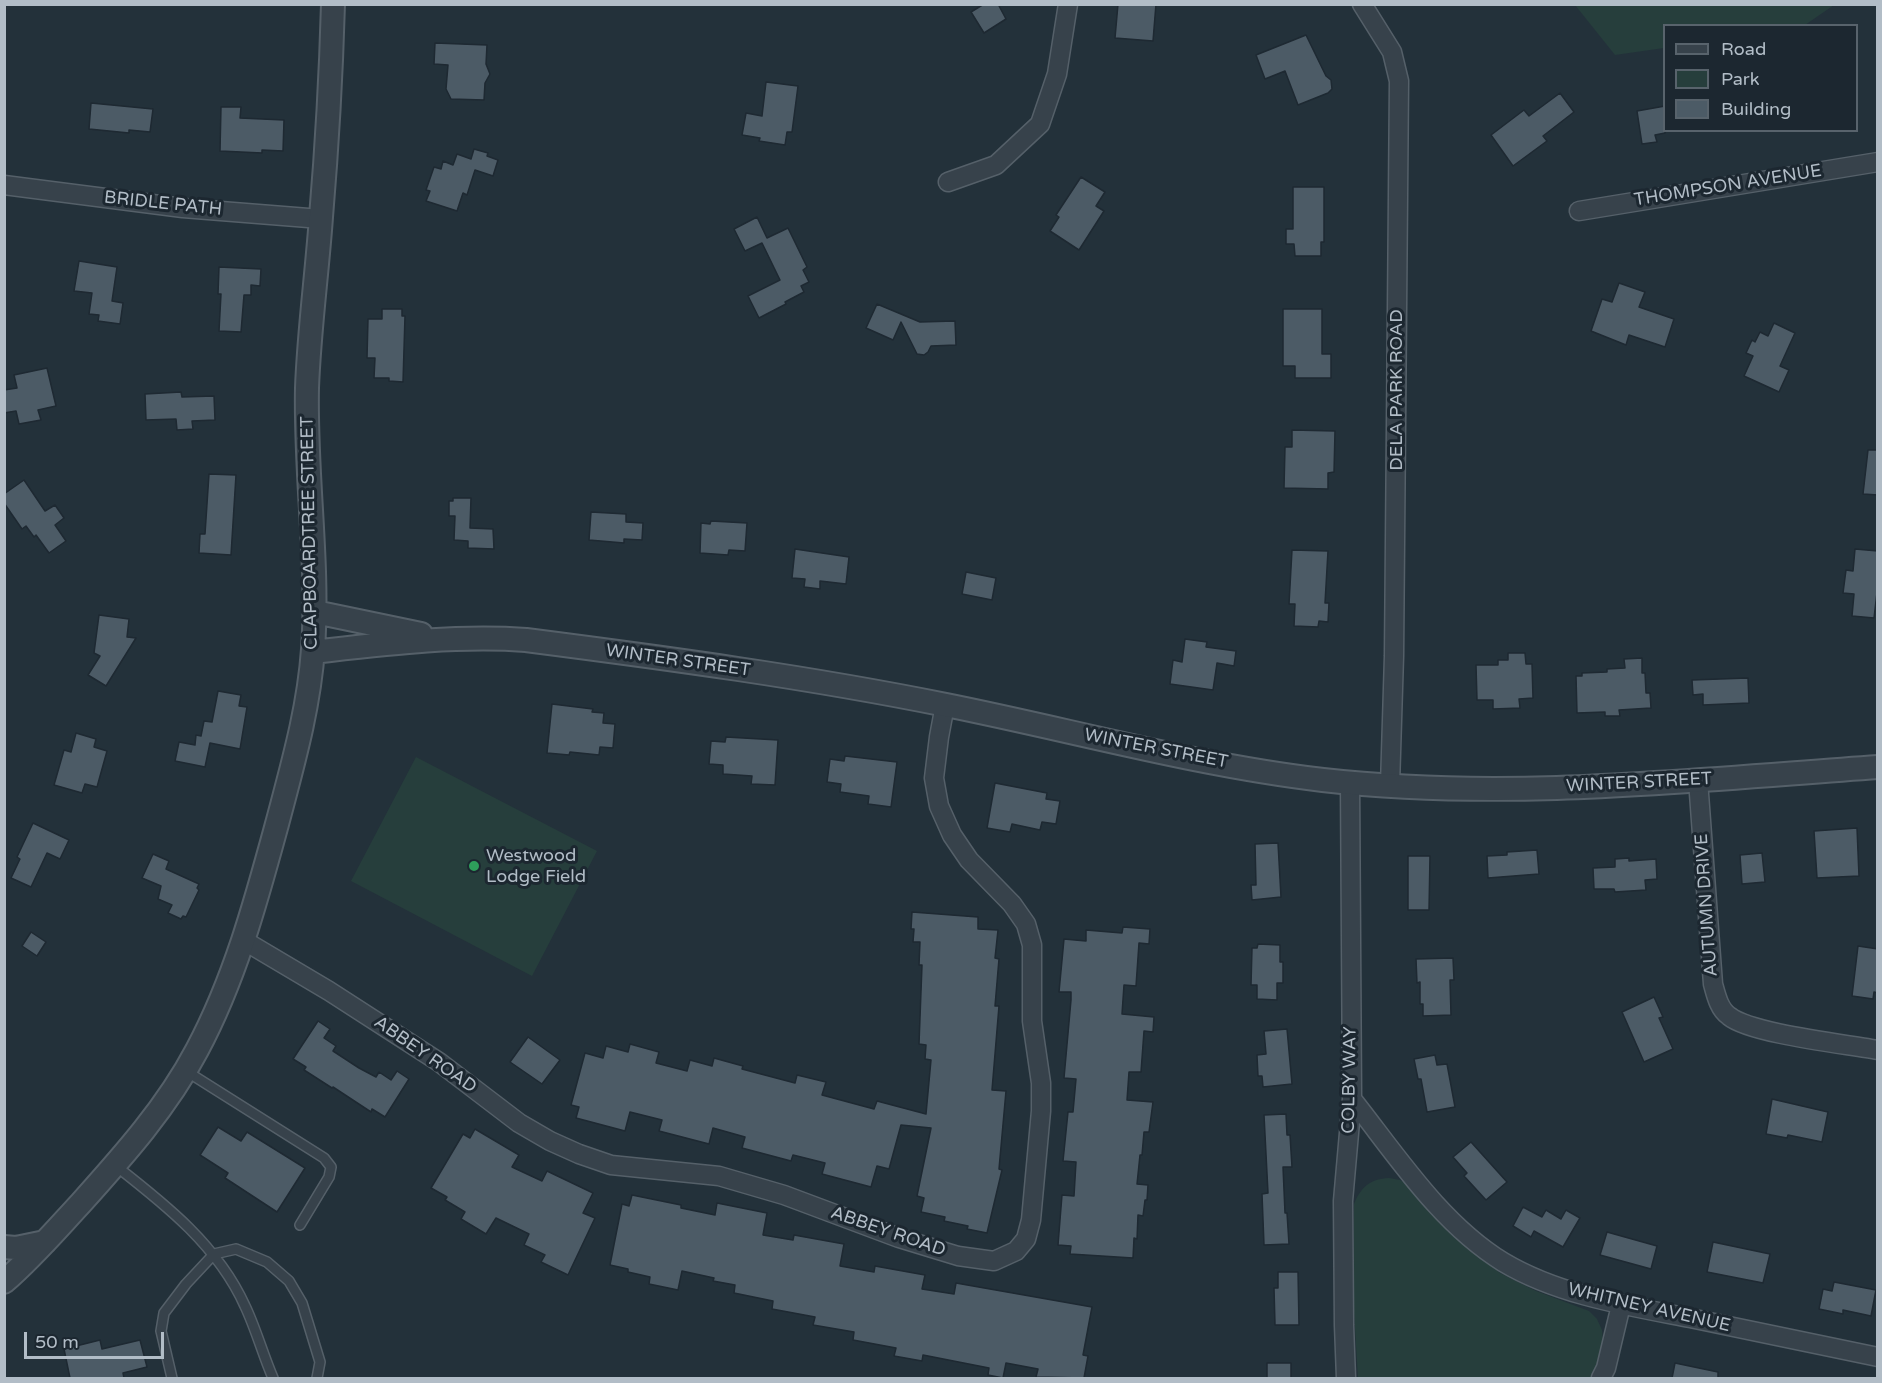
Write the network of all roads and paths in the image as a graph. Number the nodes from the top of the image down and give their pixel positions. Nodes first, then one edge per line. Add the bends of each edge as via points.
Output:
1 (333, 4) edge
2 (1068, 4) edge
3 (1362, 4) edge
4 (1878, 162) edge
5 (948, 182) dead end
6 (4, 186) edge
7 (1579, 211) dead end
8 (321, 219) junction
9 (315, 612) junction
10 (440, 639) junction
11 (313, 652) junction
12 (945, 705) junction
13 (1878, 767) edge
14 (1698, 780) junction
15 (1350, 782) junction
16 (1390, 785) junction
17 (243, 940) junction
18 (1878, 1050) edge
19 (186, 1071) junction
20 (1352, 1099) junction
21 (115, 1165) junction
22 (300, 1225) dead end
23 (45, 1242) junction
24 (4, 1247) edge
25 (214, 1254) junction
26 (10, 1277) edge
27 (4, 1303) edge
28 (1621, 1305) junction
29 (1878, 1357) edge
30 (172, 1378) edge
31 (273, 1378) edge
32 (317, 1378) edge
33 (1346, 1378) edge
34 (1601, 1378) edge

1 - 8 street, CLAPBOARDTREE STREET
2 - 5 street via 1057,74 1040,124 996,165
3 - 16 street, DELA PARK ROAD via 1392,52 1399,81
4 - 7 street, THOMPSON AVENUE
6 - 8 street, BRIDLE PATH via 183,208
8 - 9 street, CLAPBOARDTREE STREET via 309,333 307,415
9 - 10 street, WINTER STREET
9 - 11 street, CLAPBOARDTREE STREET
10 - 11 street, WINTER STREET
10 - 12 street, WINTER STREET via 526,640 729,666
11 - 17 street, CLAPBOARDTREE STREET via 298,746
12 - 15 street, WINTER STREET via 1174,755
12 - 17 street, ABBEY ROAD via 934,778 939,806 969,860 1026,924 1032,945 1032,1021 1041,1092 1031,1220 1026,1239 1016,1251 994,1261 958,1256 899,1238 784,1195 719,1176 611,1165 579,1154 519,1123 439,1062
13 - 14 street, WINTER STREET
14 - 16 street, WINTER STREET via 1506,789
14 - 18 street, AUTUMN DRIVE via 1713,984 1718,1001 1729,1016 1753,1028
15 - 16 street, WINTER STREET
15 - 20 street, COLBY WAY
17 - 19 street, CLAPBOARDTREE STREET via 224,993
19 - 21 street, CLAPBOARDTREE STREET
19 - 22 lane via 324,1158 331,1167
20 - 28 street, WHITNEY AVENUE via 1427,1194 1462,1231 1504,1262 1558,1287
20 - 33 street, COLBY WAY via 1343,1201
21 - 23 street, CLAPBOARDTREE STREET
21 - 25 lane via 165,1205
23 - 24 street
23 - 26 street, CLAPBOARDTREE STREET
25 - 30 lane via 164,1313 161,1331
25 - 31 lane via 245,1305
25 - 32 lane via 236,1249 267,1262 289,1281 302,1303 320,1362
26 - 27 street
28 - 29 street, WHITNEY AVENUE
28 - 34 street

